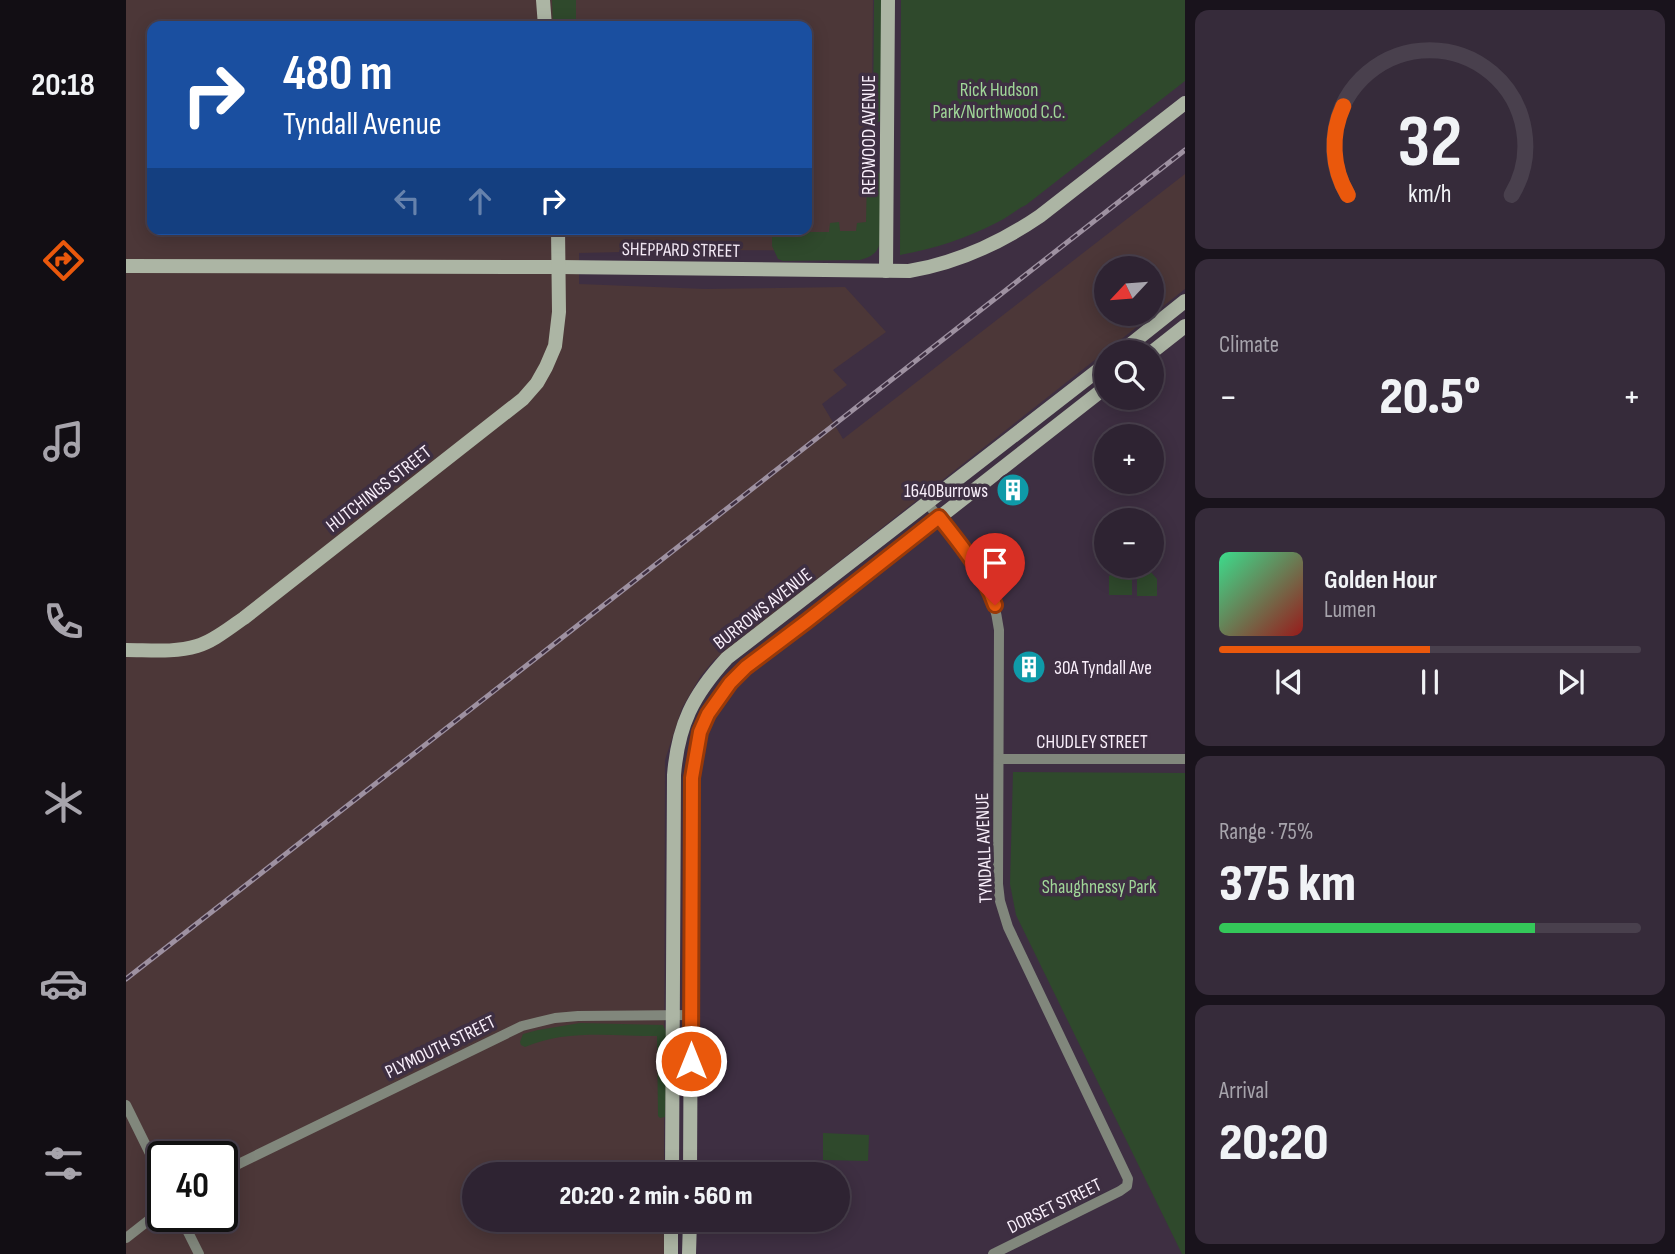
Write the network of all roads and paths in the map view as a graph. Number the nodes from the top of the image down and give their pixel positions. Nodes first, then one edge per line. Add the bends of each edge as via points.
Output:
1 (543, 0) edge
2 (888, 0) edge
3 (545, 21) edge
4 (1185, 103) edge
5 (558, 235) edge
6 (126, 266) edge
7 (559, 267) junction
8 (886, 271) junction
9 (1185, 301) edge
10 (1170, 314) junction
11 (1184, 329) edge
12 (1136, 340) edge
13 (1164, 343) edge
14 (1094, 373) edge
15 (1094, 396) edge
16 (928, 504) junction
17 (939, 517) junction
18 (126, 650) edge
19 (999, 759) junction
20 (1185, 759) edge
21 (673, 1015) junction
22 (691, 1015) junction
23 (126, 1105) edge
24 (147, 1148) edge
25 (672, 1162) edge
26 (690, 1162) edge
27 (238, 1164) edge
28 (1128, 1184) joint
29 (147, 1222) edge
30 (188, 1232) edge
31 (671, 1232) edge
32 (690, 1232) edge
33 (126, 1238) edge
34 (199, 1254) edge
35 (671, 1254) edge
36 (689, 1254) edge
37 (993, 1254) edge

1 - 3 street
2 - 8 street, REDWOOD AVENUE
4 - 8 street, SHEPPARD STREET via 1010,235 933,267
5 - 7 street, HUTCHINGS STREET
6 - 7 street, SHEPPARD STREET
7 - 8 street, SHEPPARD STREET
7 - 18 street, HUTCHINGS STREET via 555,346 537,383 523,399 220,634 198,646
9 - 10 street
10 - 11 street
10 - 12 street
11 - 13 street
14 - 16 street, BURROWS AVENUE
15 - 17 street, BURROWS AVENUE
16 - 17 street, TYNDALL AVENUE
16 - 21 street, BURROWS AVENUE via 727,658 692,705 681,728 674,775
17 - 19 street, TYNDALL AVENUE via 977,568 995,605
17 - 22 street, BURROWS AVENUE via 746,667 708,714 692,778
19 - 20 street, CHUDLEY STREET
19 - 28 street, TYNDALL AVENUE via 998,884 1004,915
21 - 22 street, PLYMOUTH STREET
21 - 25 street, BURROWS AVENUE
21 - 27 street, PLYMOUTH STREET via 578,1016 522,1026
22 - 26 street, BURROWS AVENUE
23 - 24 street
28 - 37 street, DORSET STREET
29 - 33 street
30 - 34 street
31 - 35 street
32 - 36 street

